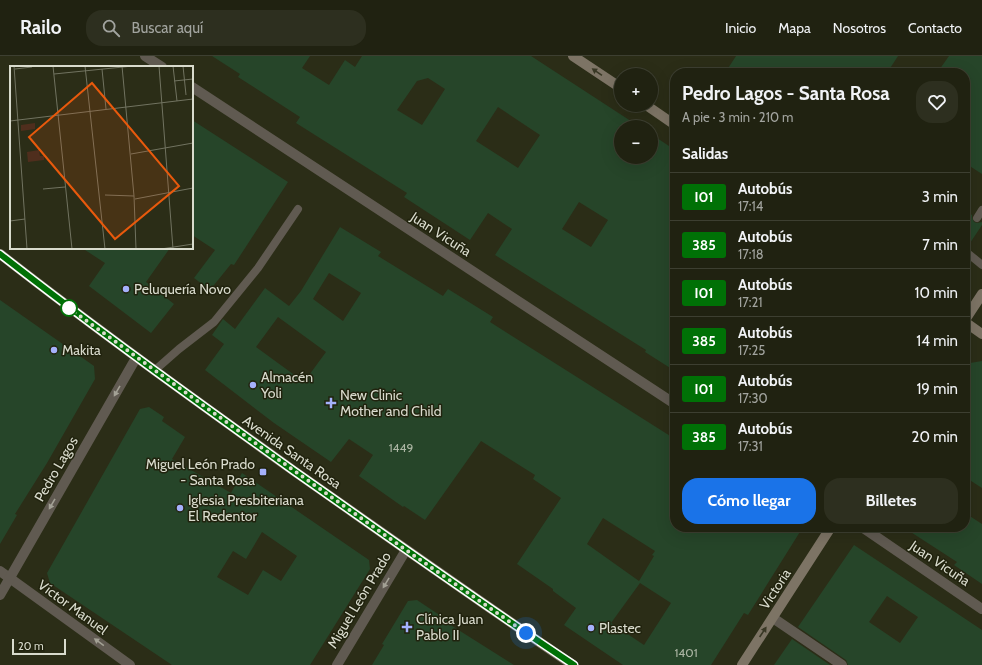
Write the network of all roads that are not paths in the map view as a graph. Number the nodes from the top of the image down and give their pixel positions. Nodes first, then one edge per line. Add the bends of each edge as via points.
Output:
1 (145, 56) edge
2 (574, 56) edge
3 (160, 66) edge
4 (614, 83) edge
5 (193, 88) edge
6 (656, 112) edge
7 (670, 122) edge
8 (298, 209) dead end
9 (982, 210) edge
10 (976, 218) dead end
11 (0, 254) edge
12 (970, 255) edge
13 (982, 265) edge
14 (982, 294) edge
15 (970, 313) edge
16 (970, 325) edge
17 (982, 334) edge
18 (136, 358) junction
19 (154, 371) junction
20 (670, 401) edge
21 (828, 532) edge
22 (869, 532) edge
23 (406, 550) junction
24 (0, 571) edge
25 (10, 578) junction
26 (0, 595) edge
27 (982, 609) edge
28 (773, 618) junction
29 (130, 665) edge
30 (337, 665) edge
31 (574, 665) edge
32 (742, 665) edge
33 (842, 665) edge

1 - 3 street
4 -> 2 main road
5 - 20 street, Juan Vicuña
6 - 7 main road
8 - 19 lane via 258,268 214,322
9 - 10 lane
11 - 18 main road, Avenida Santa Rosa
12 - 13 lane
14 - 15 main road
16 - 17 main road
18 - 19 main road, Avenida Santa Rosa
18 -> 25 street, Pedro Lagos
19 - 23 main road, Avenida Santa Rosa
21 - 28 main road, Victoria
22 - 27 street, Juan Vicuña
23 -> 30 street, Miguel León Prado
23 - 31 main road, Avenida Santa Rosa
24 - 25 street, Víctor Manuel
25 - 26 street, Pedro Lagos
29 -> 25 street, Víctor Manuel
32 -> 28 main road, Victoria
28 - 33 street

